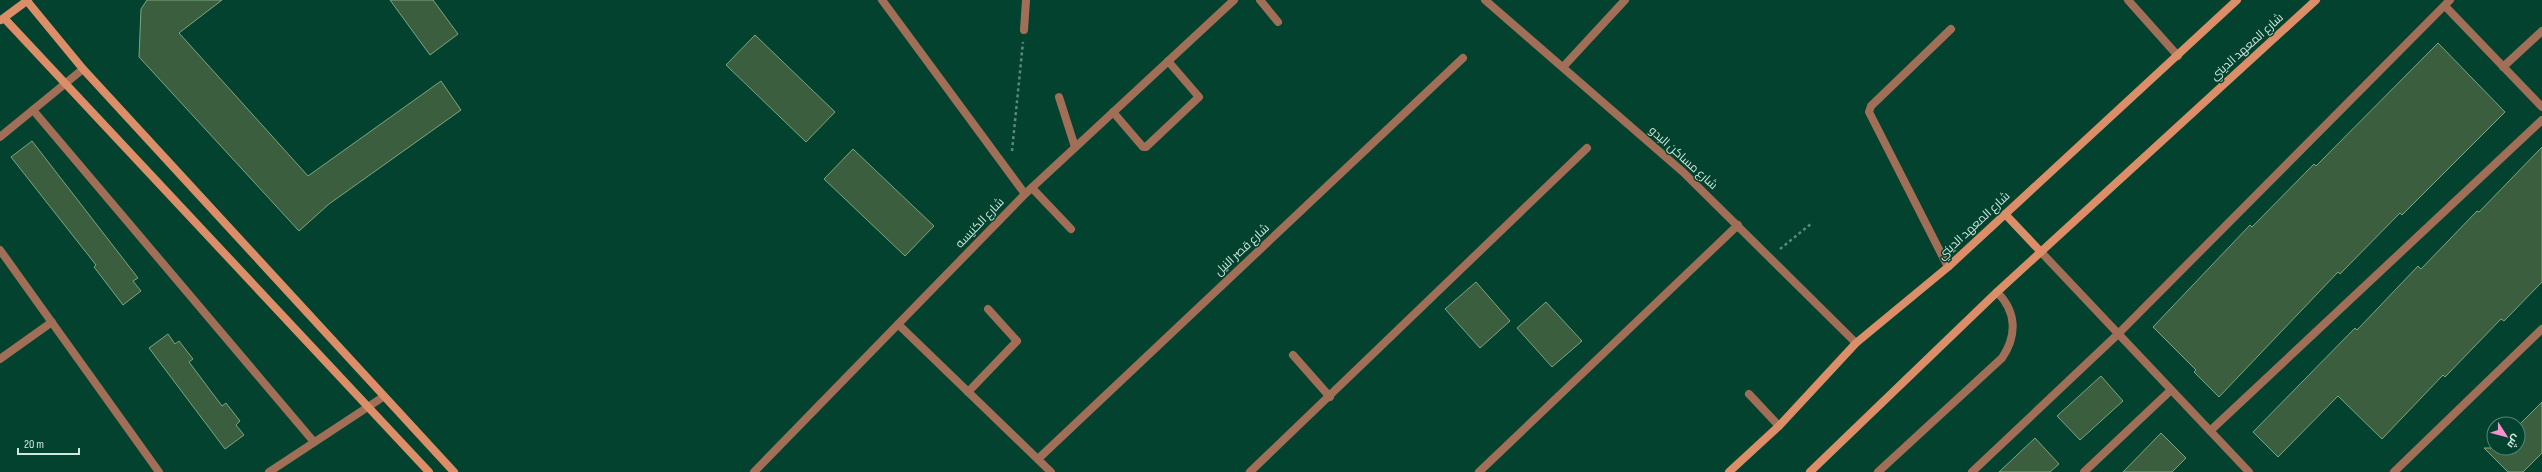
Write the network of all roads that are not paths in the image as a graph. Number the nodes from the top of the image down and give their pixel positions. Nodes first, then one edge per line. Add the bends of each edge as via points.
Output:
1 (882, 0) edge
2 (1026, 0) edge
3 (1234, 0) edge
4 (1260, 0) edge
5 (1485, 0) edge
6 (1625, 0) edge
7 (2128, 0) edge
8 (2237, 0) edge
9 (2316, 0) edge
10 (28, 1) edge
11 (2448, 3) edge
12 (2, 19) edge
13 (1278, 22) dead end
14 (1951, 29) dead end
15 (1024, 30) road end
16 (2542, 32) edge
17 (2178, 56) junction
18 (1463, 58) dead end
19 (1168, 61) junction
20 (1563, 66) junction
21 (2504, 67) junction
22 (83, 69) junction
23 (67, 82) junction
24 (1059, 97) dead end
25 (2542, 107) edge
26 (33, 110) junction
27 (1113, 112) junction
28 (2542, 120) edge
29 (0, 137) edge
30 (1075, 147) junction
31 (1587, 148) dead end
32 (1032, 188) junction
33 (1025, 194) junction
34 (2005, 214) junction
35 (1738, 225) junction
36 (1071, 229) dead end
37 (0, 250) edge
38 (2041, 252) junction
39 (1948, 267) junction
40 (1997, 292) junction
41 (988, 309) dead end
42 (52, 322) junction
43 (898, 324) junction
44 (2542, 329) edge
45 (2118, 334) junction
46 (1856, 343) junction
47 (1293, 355) dead end
48 (0, 359) edge
49 (2171, 390) junction
50 (968, 392) junction
51 (1749, 394) dead end
52 (1330, 396) junction
53 (383, 397) junction
54 (368, 406) junction
55 (1778, 426) junction
56 (2210, 431) junction
57 (314, 442) junction
58 (1038, 459) junction
59 (1811, 471) edge
60 (159, 472) edge
61 (269, 472) edge
62 (429, 472) edge
63 (454, 472) edge
64 (754, 472) edge
65 (1051, 472) edge
66 (1250, 472) edge
67 (1479, 472) edge
68 (1729, 472) edge
69 (1878, 472) edge
70 (1972, 472) edge
71 (2084, 472) edge
72 (2249, 472) edge
73 (2394, 472) edge

1 - 33 street
2 - 15 street
3 - 19 street, شارع الكنيسه
4 - 13 street
5 - 20 street, شارع مساكن البدو
6 - 20 street
7 - 17 street
8 - 17 street, شارع المعهد الديني
9 - 38 street, شارع المعهد الديني
10 - 12 street
10 - 22 street
11 - 21 street
11 - 45 street
12 - 23 street
14 - 39 street via 1871,106 1869,112
16 - 21 street
17 - 34 street, شارع المعهد الديني
18 - 58 street, شارع قصر النيل
19 - 27 street, شارع الكنيسه
19 - 27 street via 1199,97 1158,136 1143,147
20 - 35 street, شارع مساكن البدو via 1683,172
21 - 25 street
22 - 23 street
22 - 53 street
23 - 26 street
23 - 54 street
24 - 30 street
26 - 29 street
26 - 57 street
27 - 30 street, شارع الكنيسه
28 - 56 street
30 - 32 street, شارع الكنيسه
31 - 52 street
32 - 33 street, شارع الكنيسه
32 - 36 street
33 - 43 street, شارع الكنيسه
34 - 38 street
34 - 39 street, شارع المعهد الديني
35 - 46 street, شارع مساكن البدو
35 - 67 street
37 - 42 street
38 - 40 street, شارع المعهد الديني
38 - 45 street
39 - 46 street, شارع المعهد الديني
40 - 59 street, شارع المعهد الديني
40 - 69 street via 2004,299 2013,318 2012,339 2008,349 2002,358
41 - 50 street via 1017,341
42 - 48 street
42 - 60 street
43 - 50 street
43 - 64 street, شارع الكنيسه
44 - 73 street
45 - 49 street
45 - 70 street
46 - 55 street, شارع المعهد الديني
47 - 52 street
49 - 56 street
49 - 71 street
50 - 58 street
51 - 55 street
52 - 66 street
53 - 54 street
53 - 63 street
54 - 57 street
54 - 62 street
55 - 68 street, شارع المعهد الديني
56 - 72 street
57 - 61 street
58 - 65 street

